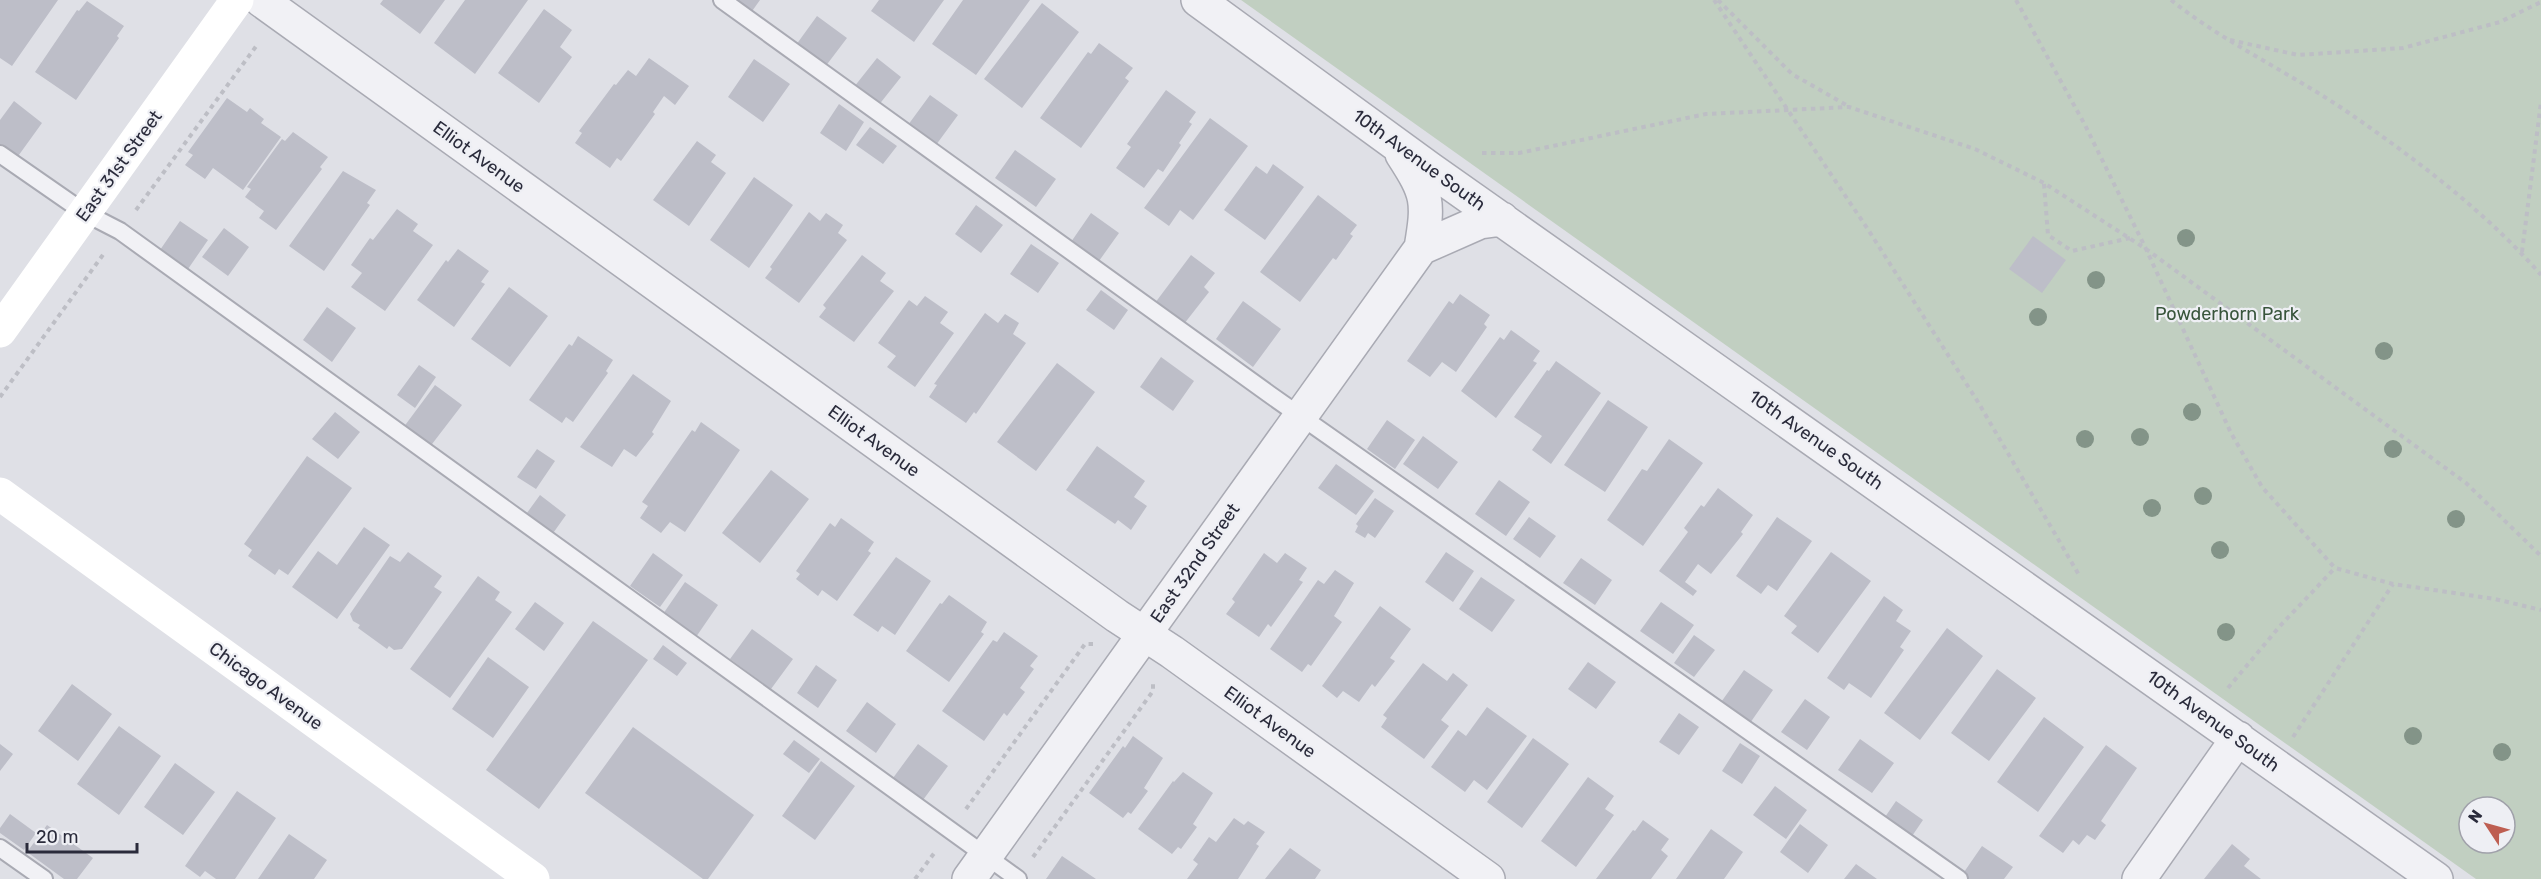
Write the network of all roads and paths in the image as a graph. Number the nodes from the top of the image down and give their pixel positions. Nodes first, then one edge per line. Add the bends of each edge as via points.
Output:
1 (237, 0) edge
2 (261, 0) edge
3 (722, 0) edge
4 (1198, 0) edge
5 (1716, 0) edge
6 (2016, 0) edge
7 (2171, 0) edge
8 (2541, 2) edge
9 (2227, 39) junction
10 (2541, 102) edge
11 (1849, 107) junction
12 (1787, 110) junction
13 (1394, 142) junction
14 (1482, 153) dead end
15 (0, 154) edge
16 (2044, 183) junction
17 (85, 213) junction
18 (1502, 219) junction
19 (2130, 238) junction
20 (1421, 248) junction
21 (2146, 249) junction
22 (2522, 253) junction
23 (2541, 275) edge
24 (0, 331) edge
25 (1299, 416) junction
26 (0, 494) edge
27 (2541, 556) edge
28 (2335, 567) junction
29 (2079, 575) dead end
30 (2393, 584) junction
31 (2541, 610) edge
32 (1145, 634) junction
33 (1097, 644) dead end
34 (1152, 681) dead end
35 (2223, 696) dead end
36 (2238, 738) junction
37 (2289, 742) dead end
38 (950, 830) junction
39 (0, 848) edge
40 (978, 867) edge
41 (44, 879) edge
42 (533, 879) edge
43 (915, 879) edge
44 (1018, 879) edge
45 (1488, 879) edge
46 (1959, 879) edge
47 (2139, 879) edge
48 (2436, 879) edge

1 - 17 street, East 31st Street
2 - 32 street, Elliot Avenue
3 - 25 lane
4 - 13 street, 10th Avenue South
5 - 11 path via 1792,74
5 - 12 path
6 - 21 path via 2085,125
7 - 9 path
8 - 9 path via 2500,22 2403,48 2298,55
9 - 22 path via 2348,112 2446,186
10 - 22 path
11 - 12 path
11 - 16 path via 1975,149
12 - 14 path via 1706,114 1519,153
12 - 29 path via 1978,402
13 - 18 street, 10th Avenue South
13 - 20 street, East 32nd Street via 1421,183 1427,212
15 - 17 lane
16 - 19 path
16 - 19 path via 2048,235 2072,251
17 - 24 street, East 31st Street
17 - 38 lane via 120,231
18 - 20 street via 1480,222
18 - 36 street, 10th Avenue South
19 - 21 path
20 - 25 street, East 32nd Street
21 - 27 path via 2466,483
21 - 28 path via 2231,433 2262,487
22 - 23 path
25 - 32 street, East 32nd Street
25 - 46 lane
26 - 42 street, Chicago Avenue
28 - 30 path
28 - 35 path
30 - 31 path via 2495,598
30 - 37 path
32 - 40 street, East 32nd Street
32 - 45 street, Elliot Avenue
33 - 38 path via 1085,644
34 - 44 path via 1154,691
36 - 47 street
36 - 48 street, 10th Avenue South
38 - 40 lane
38 - 43 path
39 - 41 lane
40 - 44 lane

